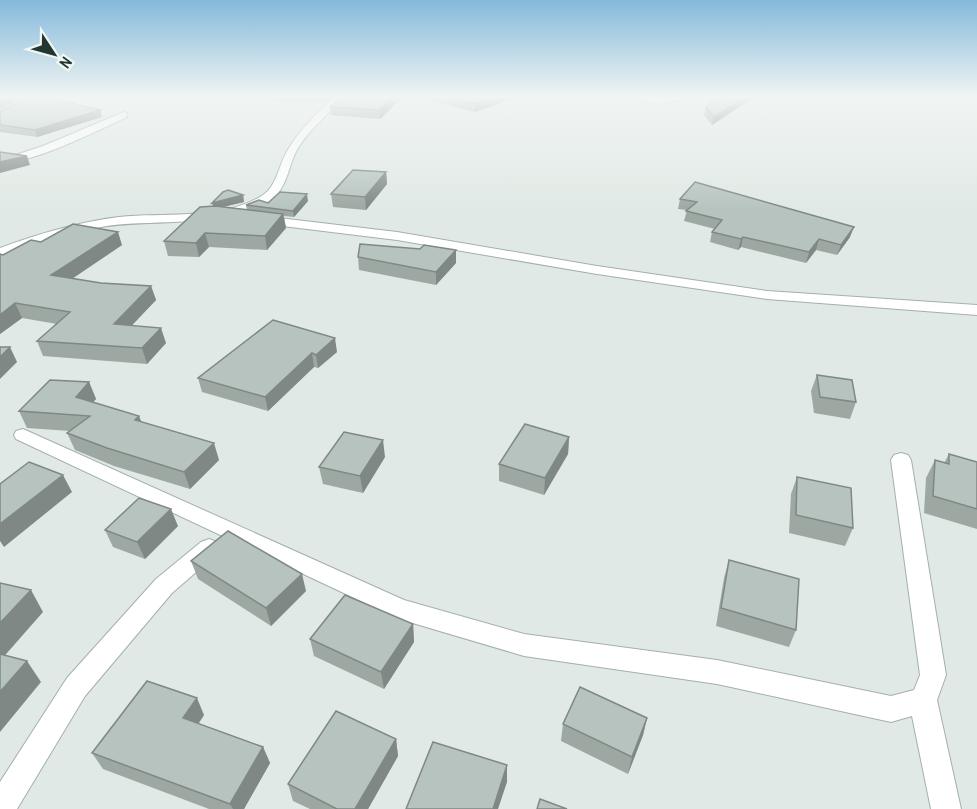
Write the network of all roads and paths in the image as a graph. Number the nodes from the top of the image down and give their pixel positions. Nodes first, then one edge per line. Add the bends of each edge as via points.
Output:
1 (76, 135) edge
2 (305, 135) edge
3 (4, 158) edge
4 (0, 170) edge
5 (220, 214) junction
6 (0, 253) edge
7 (977, 310) edge
8 (24, 435) dead end
9 (901, 460) dead end
10 (229, 532) junction
11 (923, 700) junction
12 (0, 809) edge
13 (946, 809) edge

1 - 3 street via 13,160
2 - 5 street via 287,159 278,186 267,197
3 - 4 street
5 - 6 street via 118,221 66,231
5 - 7 street via 397,236 766,295
8 - 10 street
9 - 11 street via 933,675
10 - 11 street via 399,609 524,645 717,672 891,709
10 - 12 street via 164,586 76,687
11 - 13 street

